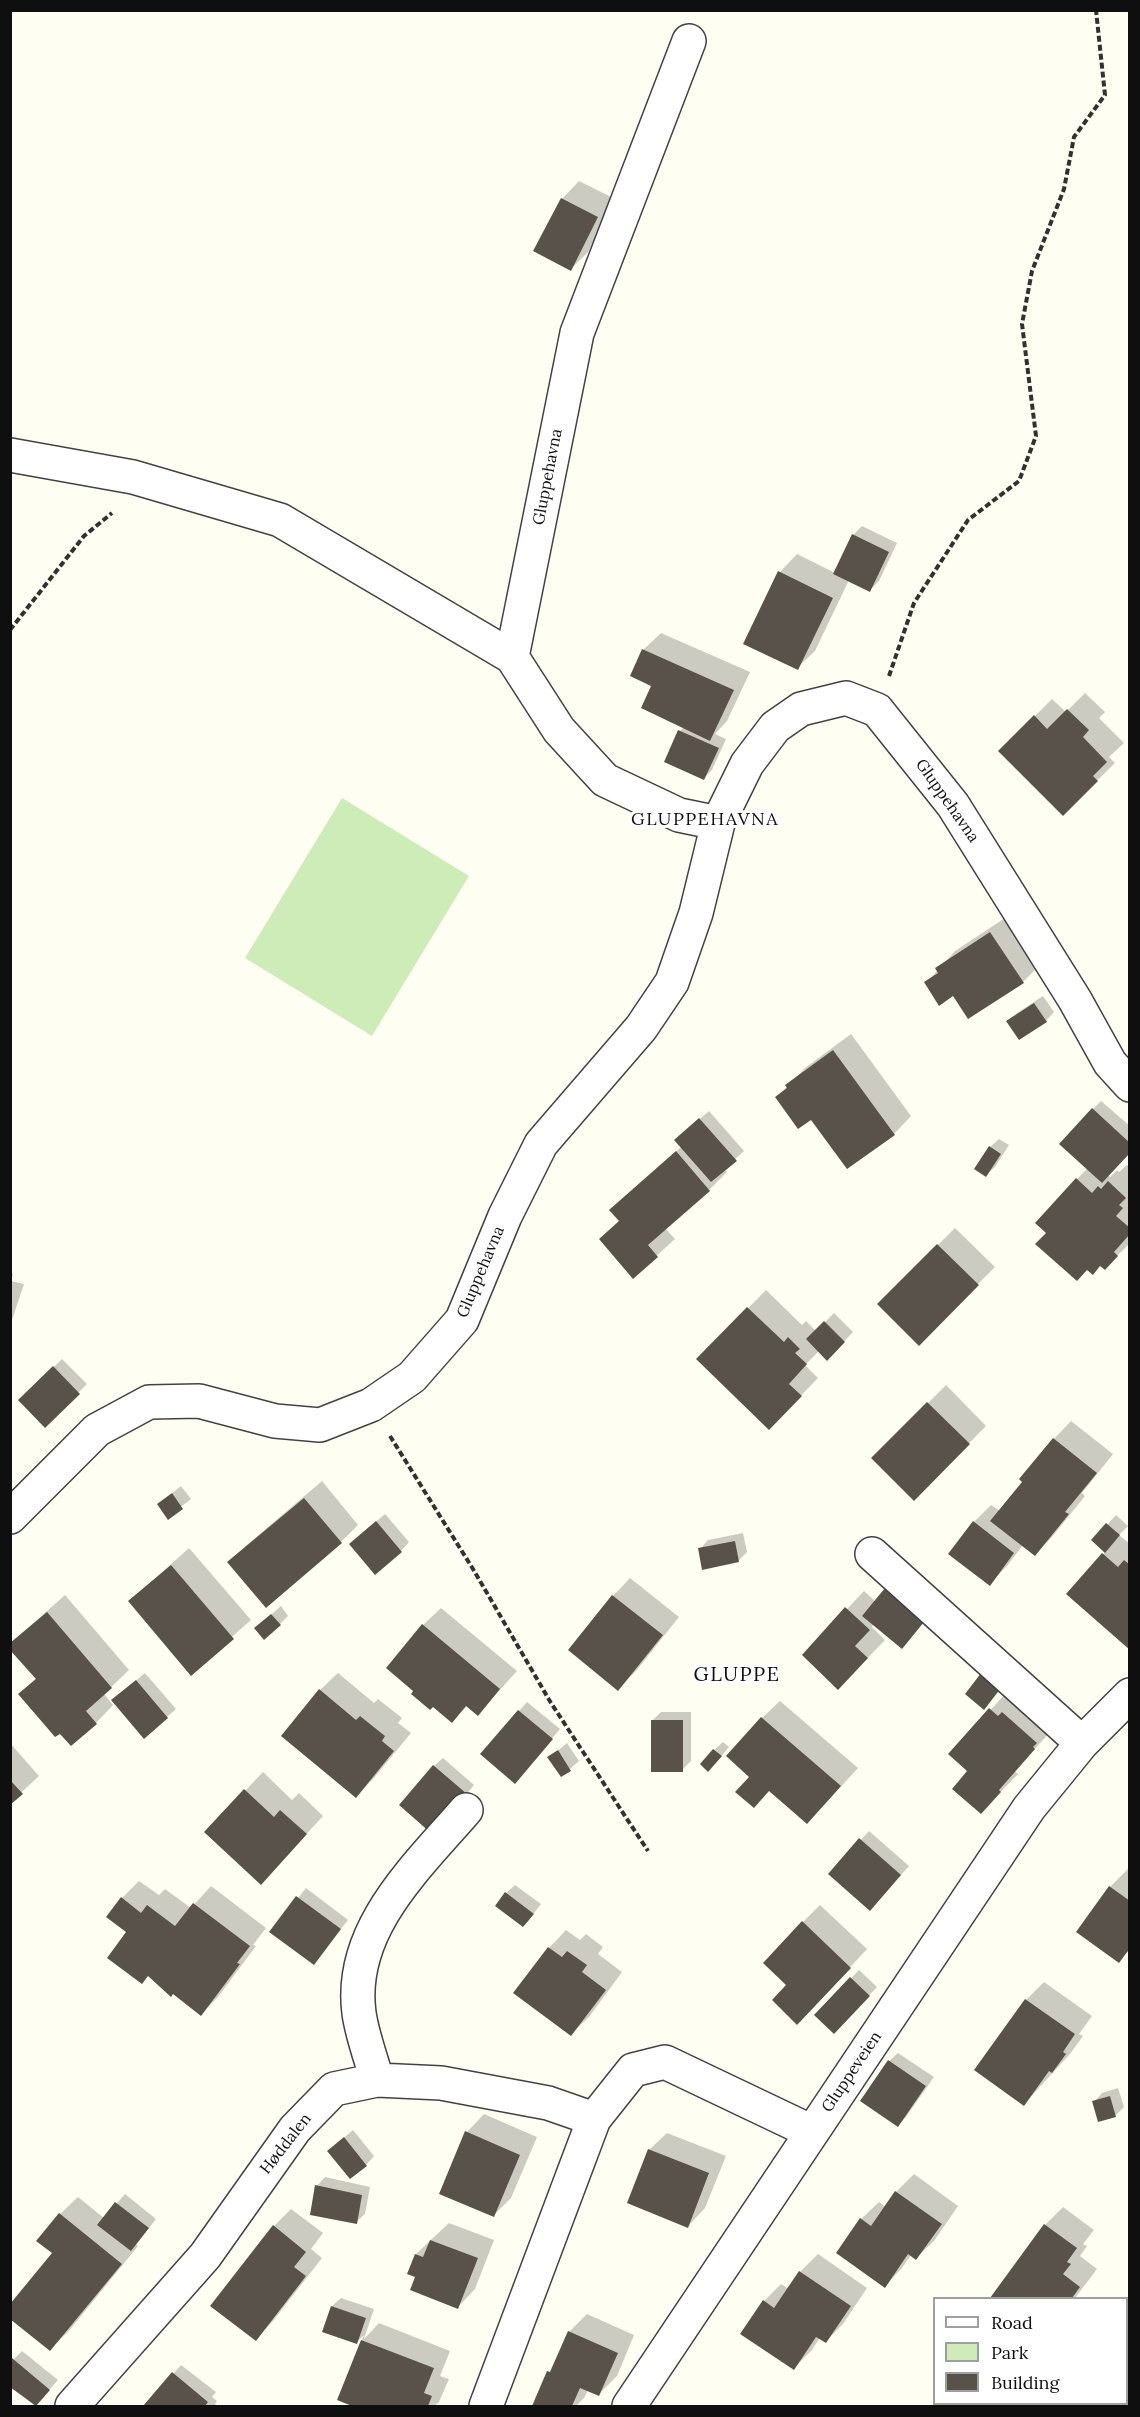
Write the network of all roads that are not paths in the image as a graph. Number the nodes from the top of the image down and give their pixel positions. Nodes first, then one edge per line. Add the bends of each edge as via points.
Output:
1 (689, 41) dead end
2 (10, 455) edge
3 (512, 657) junction
4 (718, 824) junction
5 (1130, 1085) edge
6 (10, 1517) edge
7 (872, 1554) dead end
8 (1130, 1695) edge
9 (1082, 1743) junction
10 (466, 1810) dead end
11 (377, 2080) junction
12 (594, 2119) junction
13 (812, 2132) junction
14 (72, 2406) edge
15 (486, 2406) edge
16 (629, 2406) edge

1 - 3 street, Gluppehavna via 577,333
2 - 3 street via 133,477 280,520
3 - 4 street via 559,730 605,780 679,815
4 - 5 street, Gluppehavna via 747,764 775,727 801,709 846,698 877,710 953,805 1110,1063
4 - 6 street, Gluppehavna via 696,913 672,982 641,1028 541,1144 505,1216 462,1320 412,1377 371,1405 320,1425 275,1421 199,1401 149,1402 97,1430
7 - 9 street
8 - 9 street, Gluppeveien
9 - 13 street, Gluppeveien via 1029,1808
10 - 11 street via 398,1889 366,1947 359,1980 359,2014
11 - 12 street, Høddalen via 441,2083 548,2103
11 - 14 street, Høddalen via 334,2089 294,2128 205,2256
12 - 13 street via 633,2070 665,2062
12 - 15 street
13 - 16 street, Gluppeveien

